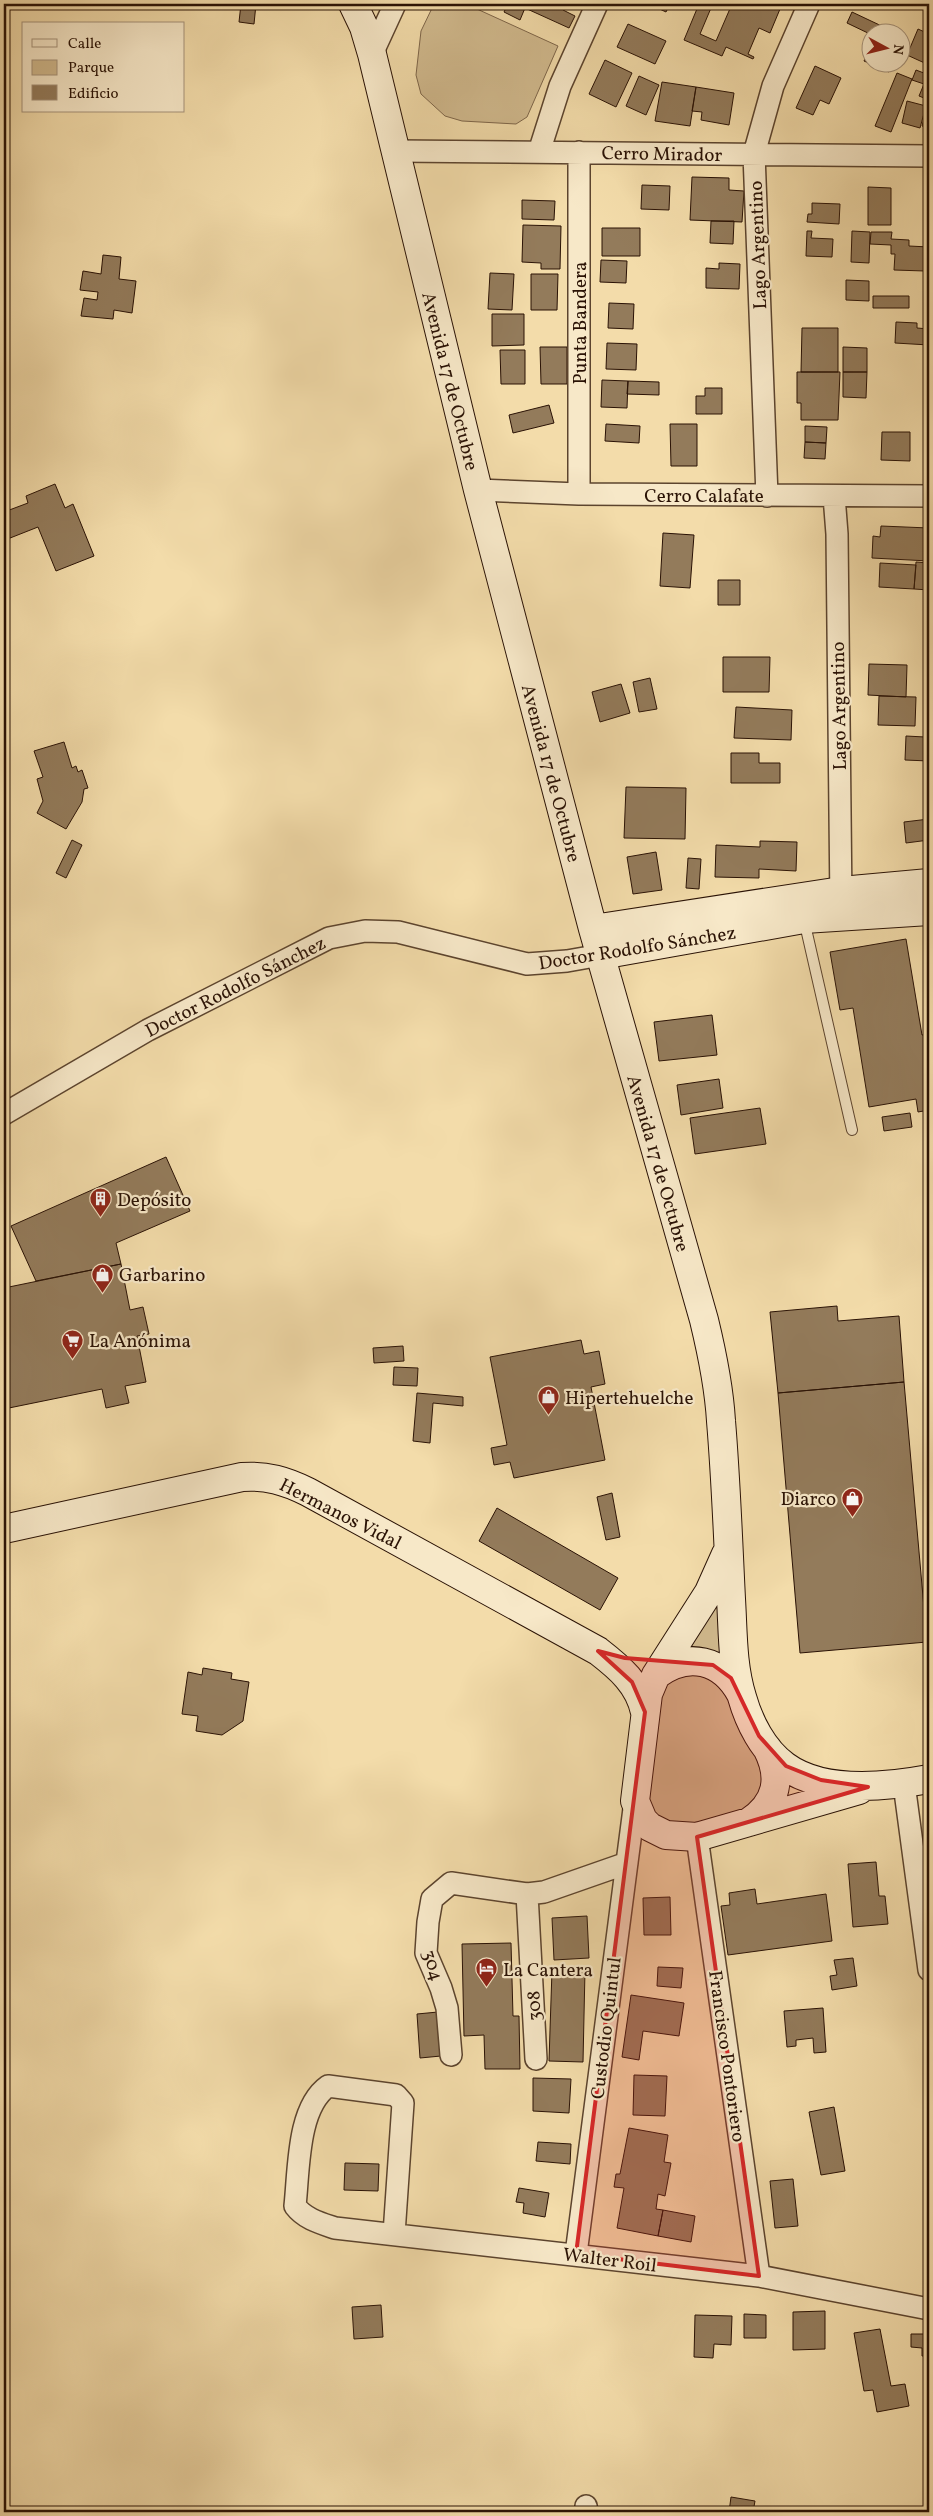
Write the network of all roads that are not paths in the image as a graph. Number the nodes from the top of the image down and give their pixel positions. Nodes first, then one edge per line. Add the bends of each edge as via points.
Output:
1 (353, 4) edge
2 (395, 4) edge
3 (597, 4) edge
4 (809, 4) edge
5 (372, 54) junction
6 (396, 151) junction
7 (539, 152) junction
8 (579, 152) junction
9 (754, 154) junction
10 (929, 156) edge
11 (478, 490) junction
12 (579, 494) junction
13 (767, 496) junction
14 (834, 496) junction
15 (929, 496) edge
16 (929, 883) edge
17 (841, 903) junction
18 (929, 911) edge
19 (804, 919) junction
20 (593, 928) junction
21 (601, 955) junction
22 (4, 1114) edge
23 (852, 1130) dead end
24 (4, 1529) edge
25 (728, 1545) junction
26 (598, 1651) junction
27 (667, 1666) junction
28 (741, 1694) junction
29 (644, 1712) junction
30 (767, 1748) junction
31 (917, 1782) edge
32 (868, 1787) junction
33 (636, 1802) junction
34 (748, 1822) junction
35 (697, 1837) junction
36 (627, 1863) junction
37 (527, 1894) junction
38 (929, 1970) edge
39 (451, 2055) dead end
40 (536, 2059) dead end
41 (394, 2234) junction
42 (576, 2254) junction
43 (759, 2276) junction
44 (929, 2308) edge

1 - 5 main road, Avenida 17 de Octubre
2 - 5 street
3 - 7 street via 560,86
4 - 9 street, Lago Argentino via 773,86
5 - 6 main road, Avenida 17 de Octubre
6 - 7 street, Cerro Mirador
6 - 11 main road, Avenida 17 de Octubre
7 - 8 street, Cerro Mirador
8 - 9 street, Cerro Mirador
8 - 12 street, Punta Bandera
9 - 10 street, Cerro Mirador
9 - 13 street, Lago Argentino
11 - 12 street, Cerro Calafate
11 - 20 main road, Avenida 17 de Octubre
12 - 13 street, Cerro Calafate
13 - 14 street, Cerro Calafate
14 - 15 street, Cerro Calafate
14 - 17 street, Lago Argentino
16 - 17 main road, Doctor Rodolfo Sánchez
17 - 18 main road, Doctor Rodolfo Sánchez
17 - 19 main road, Doctor Rodolfo Sánchez
17 - 20 main road, Doctor Rodolfo Sánchez
19 - 21 main road, Doctor Rodolfo Sánchez
19 - 23 lane
20 - 21 main road, Avenida 17 de Octubre
21 - 22 street, Doctor Rodolfo Sánchez via 527,964 398,932 365,931 329,938 148,1030
21 - 25 main road, Avenida 17 de Octubre via 712,1355 721,1421
24 - 26 main road, Hermanos Vidal via 228,1480 268,1477 308,1492
25 - 27 main road, Avenida 17 de Octubre via 716,1579
25 - 28 main road, Avenida 17 de Octubre via 734,1653
26 - 27 main road, Hermanos Vidal
26 - 29 main road, Hermanos Vidal via 632,1682 642,1700
27 - 28 main road via 702,1662 722,1670
27 - 29 main road, Avenida 17 de Octubre via 648,1694
28 - 30 main road, Avenida 17 de Octubre via 752,1724
29 - 33 main road, Avenida 17 de Octubre
30 - 32 main road, Avenida 17 de Octubre via 796,1773
30 - 34 main road via 776,1768 773,1793 764,1810
31 - 32 main road, Avenida 17 de Octubre
31 - 38 street
32 - 34 main road, Avenida 17 de Octubre
33 - 35 main road, Avenida 17 de Octubre via 643,1820 658,1832
33 - 36 street, Custodio Quintul
34 - 35 main road, Avenida 17 de Octubre
35 - 43 street, Francisco Pontoriero
36 - 37 street via 544,1892
36 - 42 street, Custodio Quintul
37 - 39 street, 304 via 451,1883 432,1899 426,1953 447,2008
37 - 40 street, 308
41 - 41 street, Walter Roil via 335,2228 302,2215 295,2206 307,2116 320,2092 328,2086 396,2095 403,2103
41 - 42 street, Walter Roil
42 - 43 street, Walter Roil
43 - 44 street, Walter Roil

